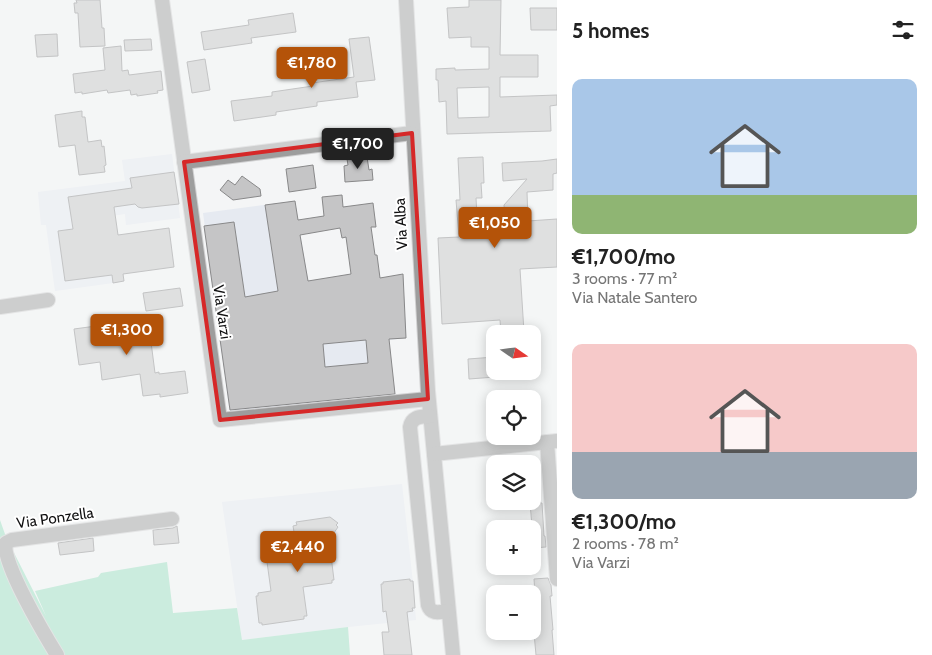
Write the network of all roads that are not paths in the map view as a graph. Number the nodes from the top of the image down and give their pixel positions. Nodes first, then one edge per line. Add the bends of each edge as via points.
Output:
1 (162, 0) edge
2 (406, 0) edge
3 (412, 132) junction
4 (184, 162) junction
5 (48, 300) dead end
6 (0, 306) edge
7 (428, 399) junction
8 (430, 416) junction
9 (552, 442) edge
10 (434, 454) junction
11 (172, 519) dead end
12 (557, 579) edge
13 (448, 611) junction
14 (57, 655) edge
15 (453, 655) edge

1 - 4 street, Via Varzi
2 - 3 street, Via Alba
3 - 4 street
3 - 7 street, Via Alba
4 - 7 street, Via Varzi via 220,420
5 - 6 street
7 - 8 street, Via Alba
8 - 10 street, Via Alba
8 - 13 street via 414,419 410,427 428,605 433,612
9 - 10 street
9 - 12 street
10 - 13 street, Via Alba
11 - 14 street, Via Ponzella via 12,540 6,544 5,551 21,592
13 - 15 street, Via Alba

